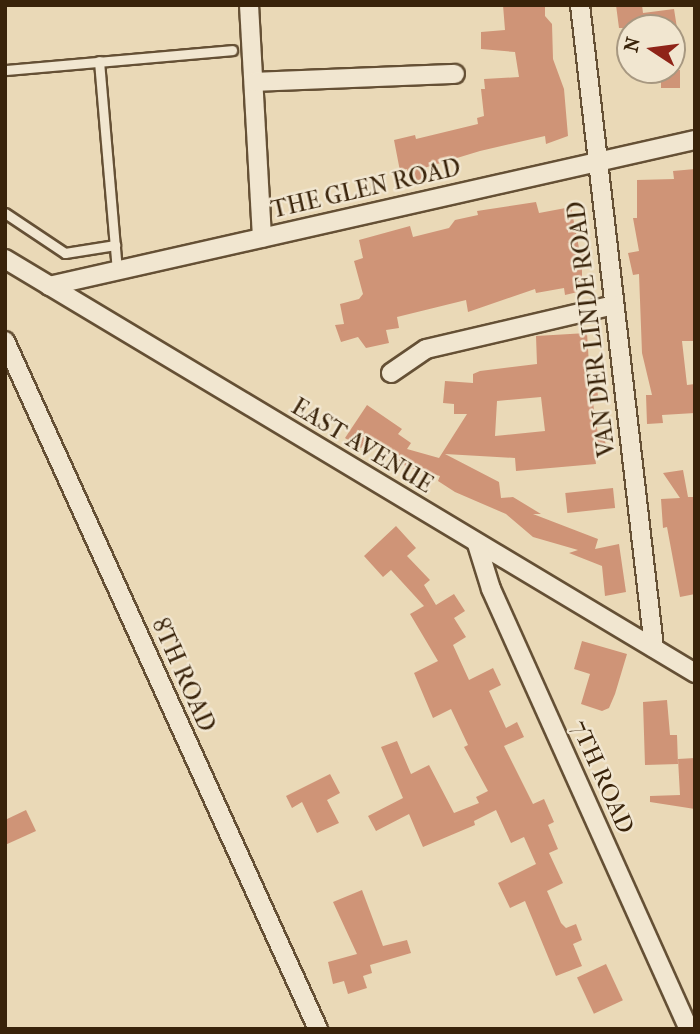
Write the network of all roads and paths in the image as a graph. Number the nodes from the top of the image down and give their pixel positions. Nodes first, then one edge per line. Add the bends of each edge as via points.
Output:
1 (249, 5) edge
2 (580, 5) edge
3 (232, 50) dead end
4 (99, 61) junction
5 (5, 70) edge
6 (455, 74) dead end
7 (255, 82) junction
8 (695, 140) edge
9 (597, 161) junction
10 (5, 213) edge
11 (262, 238) junction
12 (115, 246) junction
13 (5, 259) edge
14 (117, 270) junction
15 (49, 286) junction
16 (614, 305) junction
17 (5, 341) edge
18 (391, 373) dead end
19 (477, 544) junction
20 (654, 648) junction
21 (695, 673) edge
22 (318, 1029) edge
23 (689, 1029) edge

1 - 7 street
2 - 9 street, VAN DER LINDE ROAD
3 - 4 lane
4 - 5 lane
4 - 12 lane
6 - 7 street
7 - 11 street
8 - 9 street, THE GLEN ROAD
9 - 11 street, THE GLEN ROAD
9 - 16 street, VAN DER LINDE ROAD
10 - 12 lane via 65,253
11 - 14 street, THE GLEN ROAD
12 - 14 lane
13 - 15 street, EAST AVENUE
14 - 15 street, THE GLEN ROAD
15 - 19 street, EAST AVENUE
16 - 18 street via 426,349
16 - 20 street, VAN DER LINDE ROAD
17 - 22 street, 8TH ROAD
19 - 20 street, EAST AVENUE
19 - 23 street, 7TH ROAD via 491,589
20 - 21 street, EAST AVENUE

